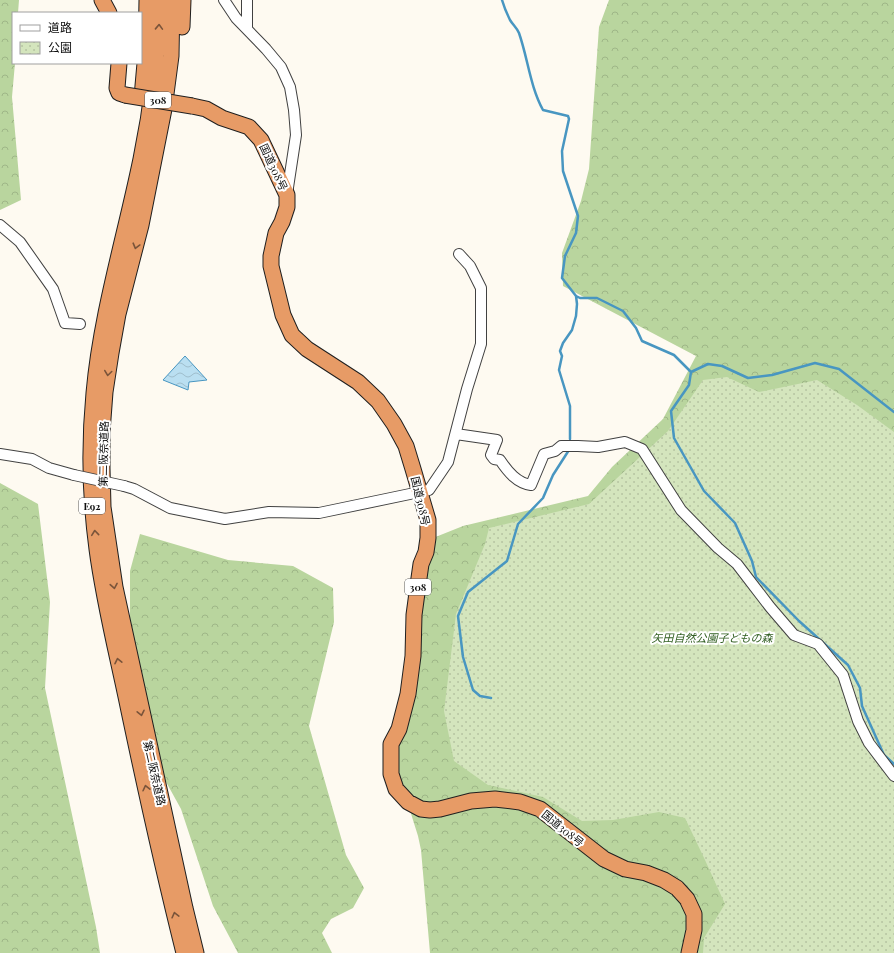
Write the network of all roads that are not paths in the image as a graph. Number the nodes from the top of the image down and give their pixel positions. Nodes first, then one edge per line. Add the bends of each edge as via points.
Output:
1 (102, 0) edge
2 (147, 0) edge
3 (159, 0) edge
4 (172, 0) edge
5 (183, 0) edge
6 (224, 0) edge
7 (247, 0) edge
8 (108, 12) edge
9 (247, 29) junction
10 (164, 56) junction
11 (119, 64) edge
12 (287, 195) junction
13 (126, 223) junction
14 (0, 225) edge
15 (141, 225) junction
16 (459, 254) dead end
17 (80, 324) dead end
18 (456, 434) junction
19 (0, 454) edge
20 (420, 492) junction
21 (894, 776) edge
22 (184, 953) edge
23 (196, 953) edge
24 (689, 953) edge

1 - 8 highway
2 - 13 highway via 141,112
10 -> 3 highway, 第二阪奈道路 / E92
4 - 10 highway, 第二阪奈道路 / E92
5 - 15 highway via 180,56 173,110 163,154
6 - 9 street
7 - 9 street
9 - 12 street via 281,67 290,87 296,135
10 - 13 highway, 第二阪奈道路 / E92
10 - 15 highway, 第二阪奈道路 / E92 via 164,109
11 - 12 highway, 国道308号 / 308, bridge via 119,93 206,109 222,118 249,127 261,140
12 - 20 highway, 国道308号 / 308 via 287,206 276,233 271,256 283,315 292,335 307,349 358,382 378,401 406,446
22 -> 13 highway, 第二阪奈道路 / E92 via 111,624 92,508 91,431 94,391 99,350
14 - 17 street via 20,242 53,289 65,323
15 -> 23 highway, 第二阪奈道路 / E92 via 118,314 106,384 102,432 104,507 108,548 122,622
16 - 18 street via 470,266 481,288 481,344
18 - 20 street via 448,462 429,490
18 - 21 street via 497,440 491,455 494,459 500,460 522,484 532,485 544,454 561,446 598,447 625,442 642,449 681,510 737,564 794,635 818,644 843,675 858,721 869,743
19 - 20 street, bridge via 32,459 49,468 134,489 170,508 225,519 269,512 318,513
20 - 24 highway, 国道308号 / 308 via 428,520 428,538 421,564 414,615 413,656 408,694 399,729 391,744 391,774 396,788 408,802 421,809 440,810 471,801 495,799 520,802 540,809 604,859 625,869 660,878 677,888 687,899 694,914 694,930

